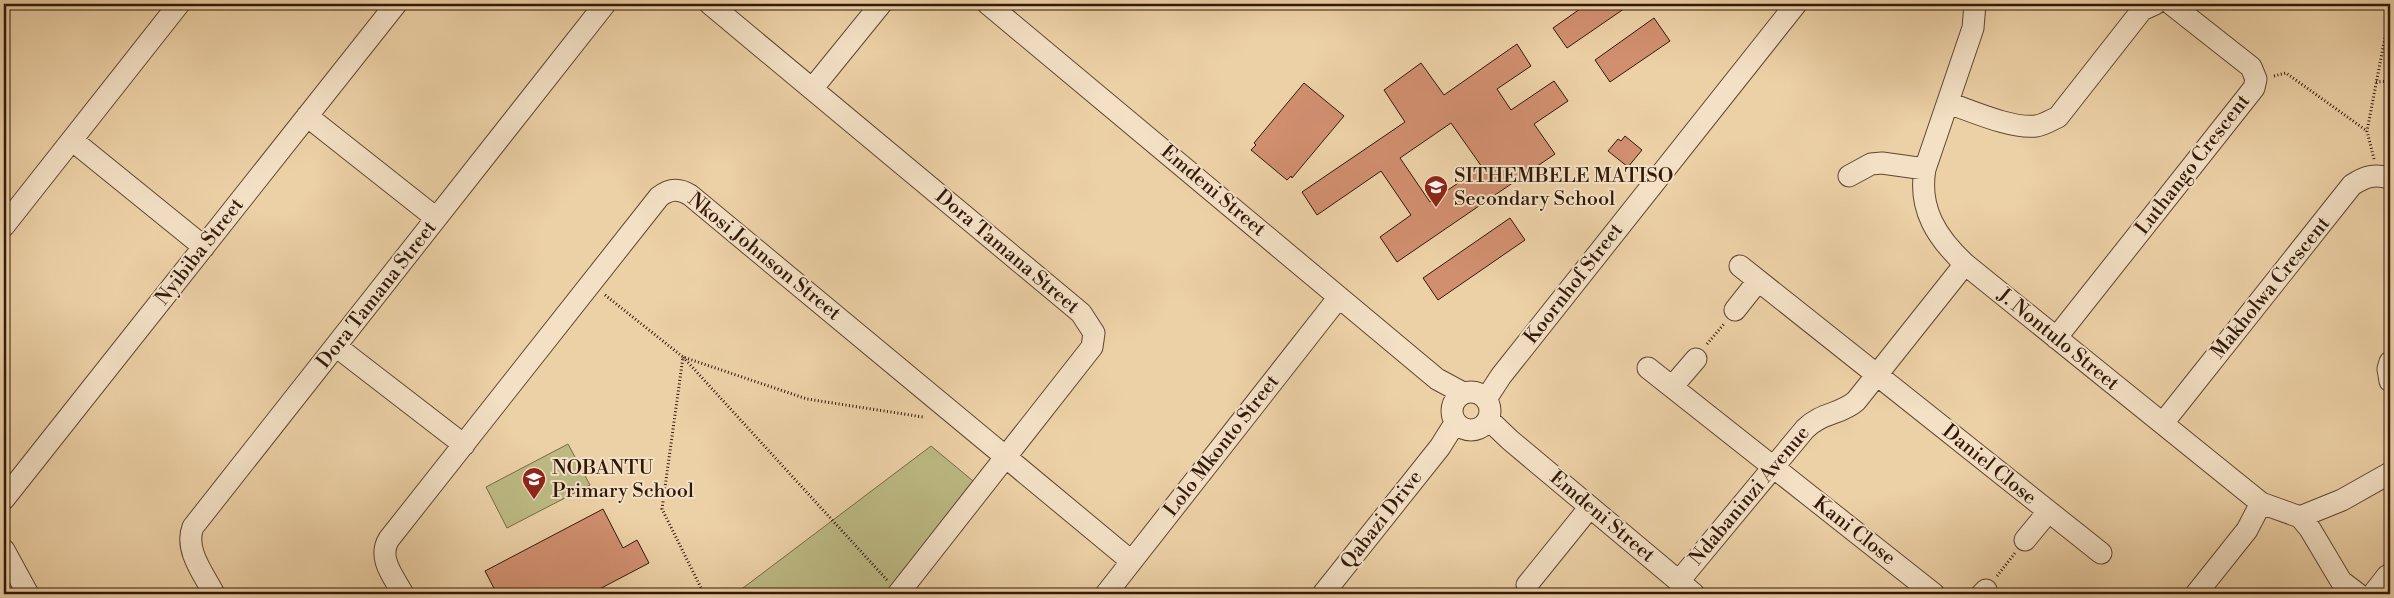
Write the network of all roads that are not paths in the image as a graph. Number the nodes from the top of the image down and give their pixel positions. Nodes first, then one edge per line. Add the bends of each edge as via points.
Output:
1 (179, 4) edge
2 (396, 4) edge
3 (605, 4) edge
4 (710, 4) edge
5 (882, 4) edge
6 (988, 4) edge
7 (1796, 4) edge
8 (1975, 4) edge
9 (2155, 4) edge
10 (2171, 4) edge
11 (812, 89) junction
12 (1948, 103) junction
13 (307, 116) junction
14 (72, 140) junction
15 (1925, 169) junction
16 (1849, 176) dead end
17 (2384, 176) edge
18 (436, 218) junction
19 (4, 226) edge
20 (204, 247) junction
21 (1965, 264) junction
22 (1740, 266) dead end
23 (1758, 281) junction
24 (1339, 297) junction
25 (1735, 310) road end
26 (2056, 338) junction
27 (336, 347) junction
28 (1696, 358) road end
29 (2390, 362) edge
30 (1648, 368) dead end
31 (1877, 376) junction
32 (2390, 381) edge
33 (1672, 387) junction
34 (1471, 411) junction
35 (2163, 423) junction
36 (464, 445) junction
37 (1006, 456) junction
38 (1774, 467) junction
39 (2390, 473) edge
40 (4, 499) edge
41 (2261, 503) junction
42 (1590, 507) junction
43 (2048, 512) junction
44 (2300, 517) junction
45 (2025, 540) road end
46 (4, 550) edge
47 (2101, 553) dead end
48 (1132, 561) junction
49 (2387, 576) dead end
50 (1527, 585) dead end
51 (1686, 588) edge
52 (28, 594) edge
53 (214, 594) edge
54 (403, 594) edge
55 (899, 594) edge
56 (1106, 594) edge
57 (1323, 594) edge
58 (1934, 594) edge
59 (2196, 594) edge
60 (2358, 594) edge
61 (2373, 594) edge

1 - 14 street
2 - 13 street, Nyibiba Street
3 - 18 street, Dora Tamana Street
4 - 11 street, Dora Tamana Street
5 - 11 street
6 - 24 street, Emdeni Street
7 - 34 street, Koornhof Street
8 - 12 street, J. Nontulo Street via 1973,28
9 - 12 street via 2142,10 2058,116 2046,123 2019,125
10 - 26 street, Luthango Crescent via 2251,67 2256,79 2250,94
11 - 37 street, Dora Tamana Street via 1081,313 1091,325 1094,333 1092,347
12 - 15 street, J. Nontulo Street
13 - 18 street
13 - 20 street, Nyibiba Street
14 - 19 street
14 - 20 street
15 - 16 street via 1871,164
15 - 21 street, J. Nontulo Street via 1923,202 1938,235
17 - 35 street, Makholwa Crescent via 2365,177 2352,185
18 - 27 street, Dora Tamana Street
20 - 40 street, Nyibiba Street
21 - 26 street, J. Nontulo Street
21 - 31 street, Ndabaninzi Avenue
22 - 23 street, Daniel Close
23 - 25 street
23 - 31 street, Daniel Close
24 - 34 street, Emdeni Street via 1437,378
24 - 48 street, Lolo Mkonto Street
26 - 35 street, J. Nontulo Street
27 - 36 street
27 - 53 street, Dora Tamana Street via 193,527 190,546
28 - 33 street
29 - 32 street
30 - 33 street, Kani Close
31 - 38 street, Ndabaninzi Avenue via 1852,404 1815,419
31 - 43 street, Daniel Close
33 - 38 street, Kani Close
34 - 42 street, Emdeni Street
34 - 57 street, Qabazi Drive
35 - 41 street, J. Nontulo Street
36 - 37 street, Nkosi Johnson Street via 659,197 670,191 684,191
36 - 54 street, Nkosi Johnson Street via 386,544 385,561
37 - 48 street, Nkosi Johnson Street
37 - 55 street, Dora Tamana Street
38 - 51 street, Ndabaninzi Avenue
38 - 58 street, Kani Close
39 - 44 street via 2342,500
41 - 44 street, J. Nontulo Street
41 - 59 street via 2247,530
42 - 50 street
42 - 51 street, Emdeni Street
43 - 45 street
43 - 47 street, Daniel Close
44 - 60 street via 2341,581
46 - 52 street
48 - 56 street, Lolo Mkonto Street
49 - 61 street

